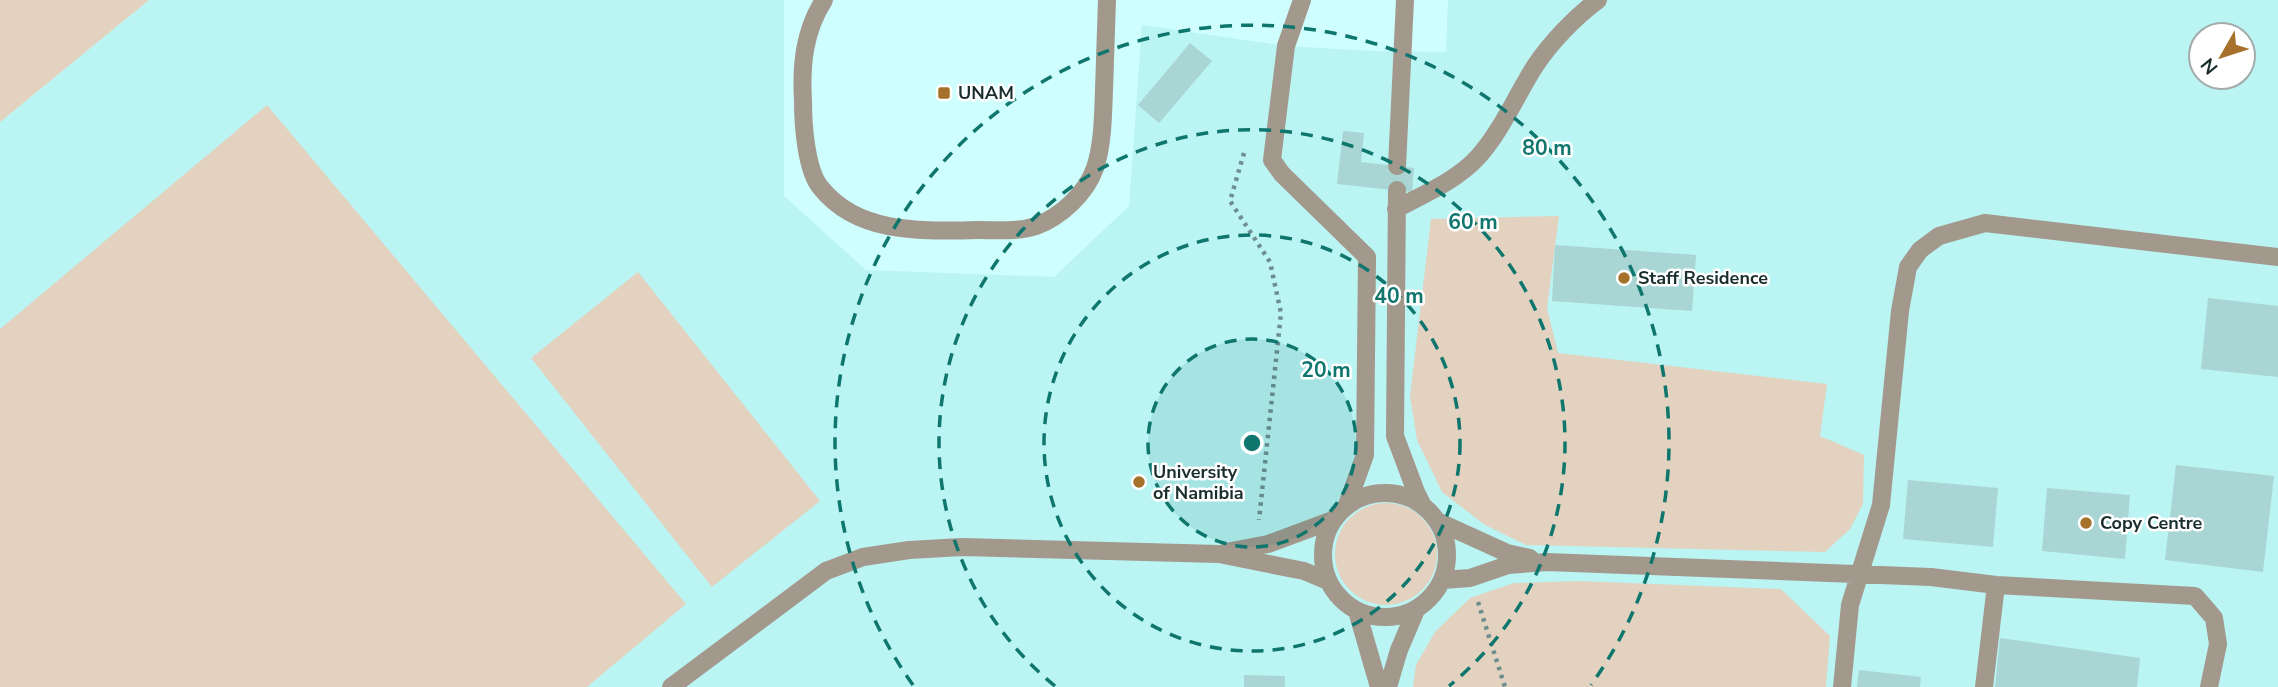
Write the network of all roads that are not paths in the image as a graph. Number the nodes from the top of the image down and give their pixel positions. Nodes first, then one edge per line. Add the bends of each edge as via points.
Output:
1 (824, 0) edge
2 (1107, 0) edge
3 (1302, 0) edge
4 (1405, 0) edge
5 (1598, 0) edge
6 (1397, 166) dead end
7 (1397, 190) dead end
8 (1396, 209) junction
9 (2278, 257) edge
10 (1422, 504) junction
11 (1347, 505) junction
12 (1333, 520) junction
13 (1439, 522) junction
14 (1219, 554) junction
15 (1547, 562) junction
16 (1860, 573) junction
17 (1443, 580) junction
18 (1328, 581) junction
19 (1996, 585) junction
20 (1416, 610) junction
21 (1357, 611) junction
22 (671, 687) edge
23 (1379, 687) edge
24 (1388, 687) edge
25 (1842, 687) edge
26 (1984, 687) edge
27 (2209, 687) edge

1 - 2 lane via 804,45 802,78 808,154 818,186 839,207 863,219 891,228 954,231 1034,226 1059,215 1080,194 1094,170 1100,145
3 - 11 lane via 1286,46 1272,160 1367,257 1365,455
4 - 6 lane
5 - 8 lane via 1536,65 1476,160 1452,179
7 - 8 lane
8 - 10 lane via 1395,436
9 - 16 lane via 1985,223 1939,236 1920,250 1908,267 1881,505
10 - 11 lane via 1386,492
10 - 13 lane
11 - 12 lane
12 - 14 lane
12 - 18 lane via 1324,539
13 - 15 lane via 1507,554
13 - 17 lane via 1448,561
14 - 18 lane via 1304,571
14 - 22 lane via 962,547 863,557 826,572
15 - 16 lane
15 - 17 lane via 1508,565 1470,578
16 - 19 lane
16 - 25 lane via 1850,605
17 - 20 lane via 1432,598
18 - 21 lane
19 - 26 lane
19 - 27 lane via 2195,596 2214,618 2218,644
20 - 21 lane via 1396,617
20 - 24 lane
21 - 23 lane

